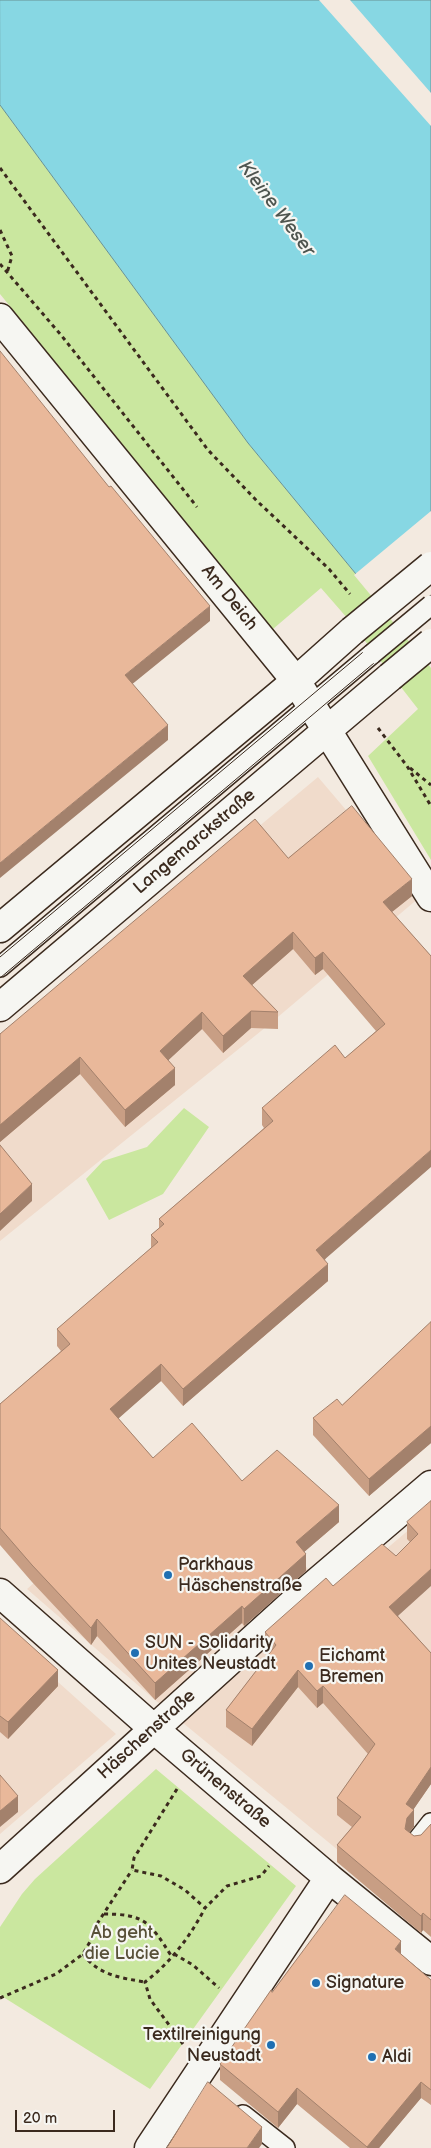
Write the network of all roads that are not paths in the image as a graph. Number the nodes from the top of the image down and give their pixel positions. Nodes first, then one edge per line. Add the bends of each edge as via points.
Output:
1 (0, 318) edge
2 (431, 566) edge
3 (431, 606) edge
4 (431, 643) edge
5 (296, 681) junction
6 (311, 705) junction
7 (327, 731) junction
8 (431, 897) edge
9 (0, 928) edge
10 (0, 966) edge
11 (0, 1007) edge
12 (431, 1485) edge
13 (0, 1593) edge
14 (154, 1729) junction
15 (431, 1823) edge
16 (416, 1842) edge
17 (0, 1869) edge
18 (330, 1878) junction
19 (431, 1961) edge
20 (227, 2101) edge
21 (149, 2148) edge
22 (285, 2148) edge

1 - 5 street, Am Deich
2 - 5 street, bridge via 352,630
3 - 6 lane, bridge
4 - 7 street, Langemarckstraße, bridge
5 - 6 street, Am Deich
5 - 9 street
6 - 7 street, Am Deich
6 - 10 lane
7 - 8 street, Am Deich
7 - 11 street, Langemarckstraße
12 - 14 street, Häschenstraße via 302,1595
13 - 14 street, Grünenstraße
14 - 17 street, Häschenstraße
14 - 18 street, Grünenstraße
15 - 16 lane
18 - 19 street, Grünenstraße via 371,1900
18 - 21 street via 242,2008 205,2075
20 - 22 lane

